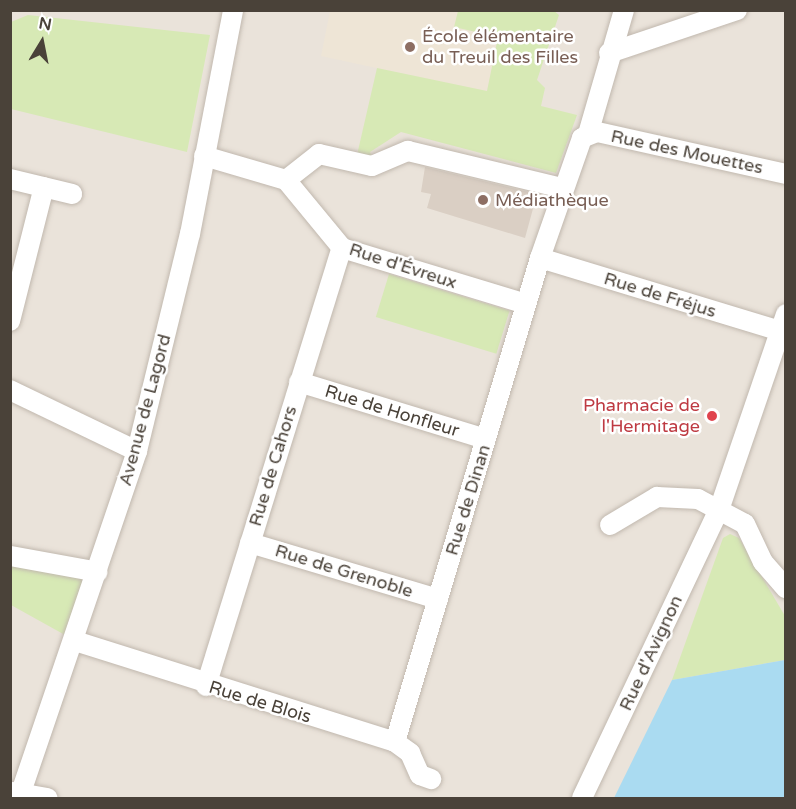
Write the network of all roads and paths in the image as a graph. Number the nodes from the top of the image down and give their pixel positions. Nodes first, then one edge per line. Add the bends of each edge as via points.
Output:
1 (233, 10) edge
2 (624, 10) edge
3 (736, 10) edge
4 (609, 53) junction
5 (588, 134) junction
6 (204, 156) junction
7 (786, 174) edge
8 (10, 178) edge
9 (286, 180) junction
10 (44, 187) junction
11 (562, 188) junction
12 (72, 194) dead end
13 (342, 248) junction
14 (540, 258) junction
15 (526, 304) junction
16 (10, 321) edge
17 (783, 322) edge
18 (299, 382) junction
19 (10, 390) edge
20 (486, 439) junction
21 (137, 451) junction
22 (720, 507) junction
23 (610, 525) dead end
24 (250, 543) junction
25 (10, 556) edge
26 (98, 572) junction
27 (786, 588) edge
28 (438, 599) junction
29 (75, 641) junction
30 (206, 686) junction
31 (394, 742) junction
32 (431, 779) dead end
33 (18, 794) edge
34 (47, 798) edge
35 (582, 798) edge

1 - 6 street, Avenue de Lagord
2 - 4 street, Rue de Dinan
3 - 4 street
4 - 5 street, Rue de Dinan
5 - 7 street, Rue des Mouettes
5 - 11 street, Rue de Dinan via 578,144
6 - 9 street
6 - 21 street, Avenue de Lagord
8 - 10 street
9 - 11 street via 319,154 372,165 408,151
9 - 13 street, Rue d'Évreux
10 - 12 street
10 - 16 street
11 - 14 street, Rue de Dinan
13 - 15 street, Rue d'Évreux
13 - 18 street, Rue de Cahors
14 - 15 street, Rue de Dinan
14 - 17 street, Rue de Fréjus
15 - 20 street, Rue de Dinan
17 - 22 street, Rue d'Avignon
18 - 20 street, Rue de Honfleur
18 - 24 street, Rue de Cahors
19 - 21 street
20 - 28 street, Rue de Dinan
21 - 26 street, Avenue de Lagord
22 - 23 street via 670,494
22 - 27 street via 745,524 764,562
22 - 35 street, Rue d'Avignon
24 - 28 street, Rue de Grenoble
24 - 30 street, Rue de Cahors
25 - 26 street
26 - 29 street, Avenue de Lagord
28 - 31 street, Rue de Dinan
29 - 30 street, Rue de Blois
29 - 33 street, Avenue de Lagord
30 - 31 street, Rue de Blois
31 - 32 street, Rue de Blois via 410,753 420,775
33 - 34 street

